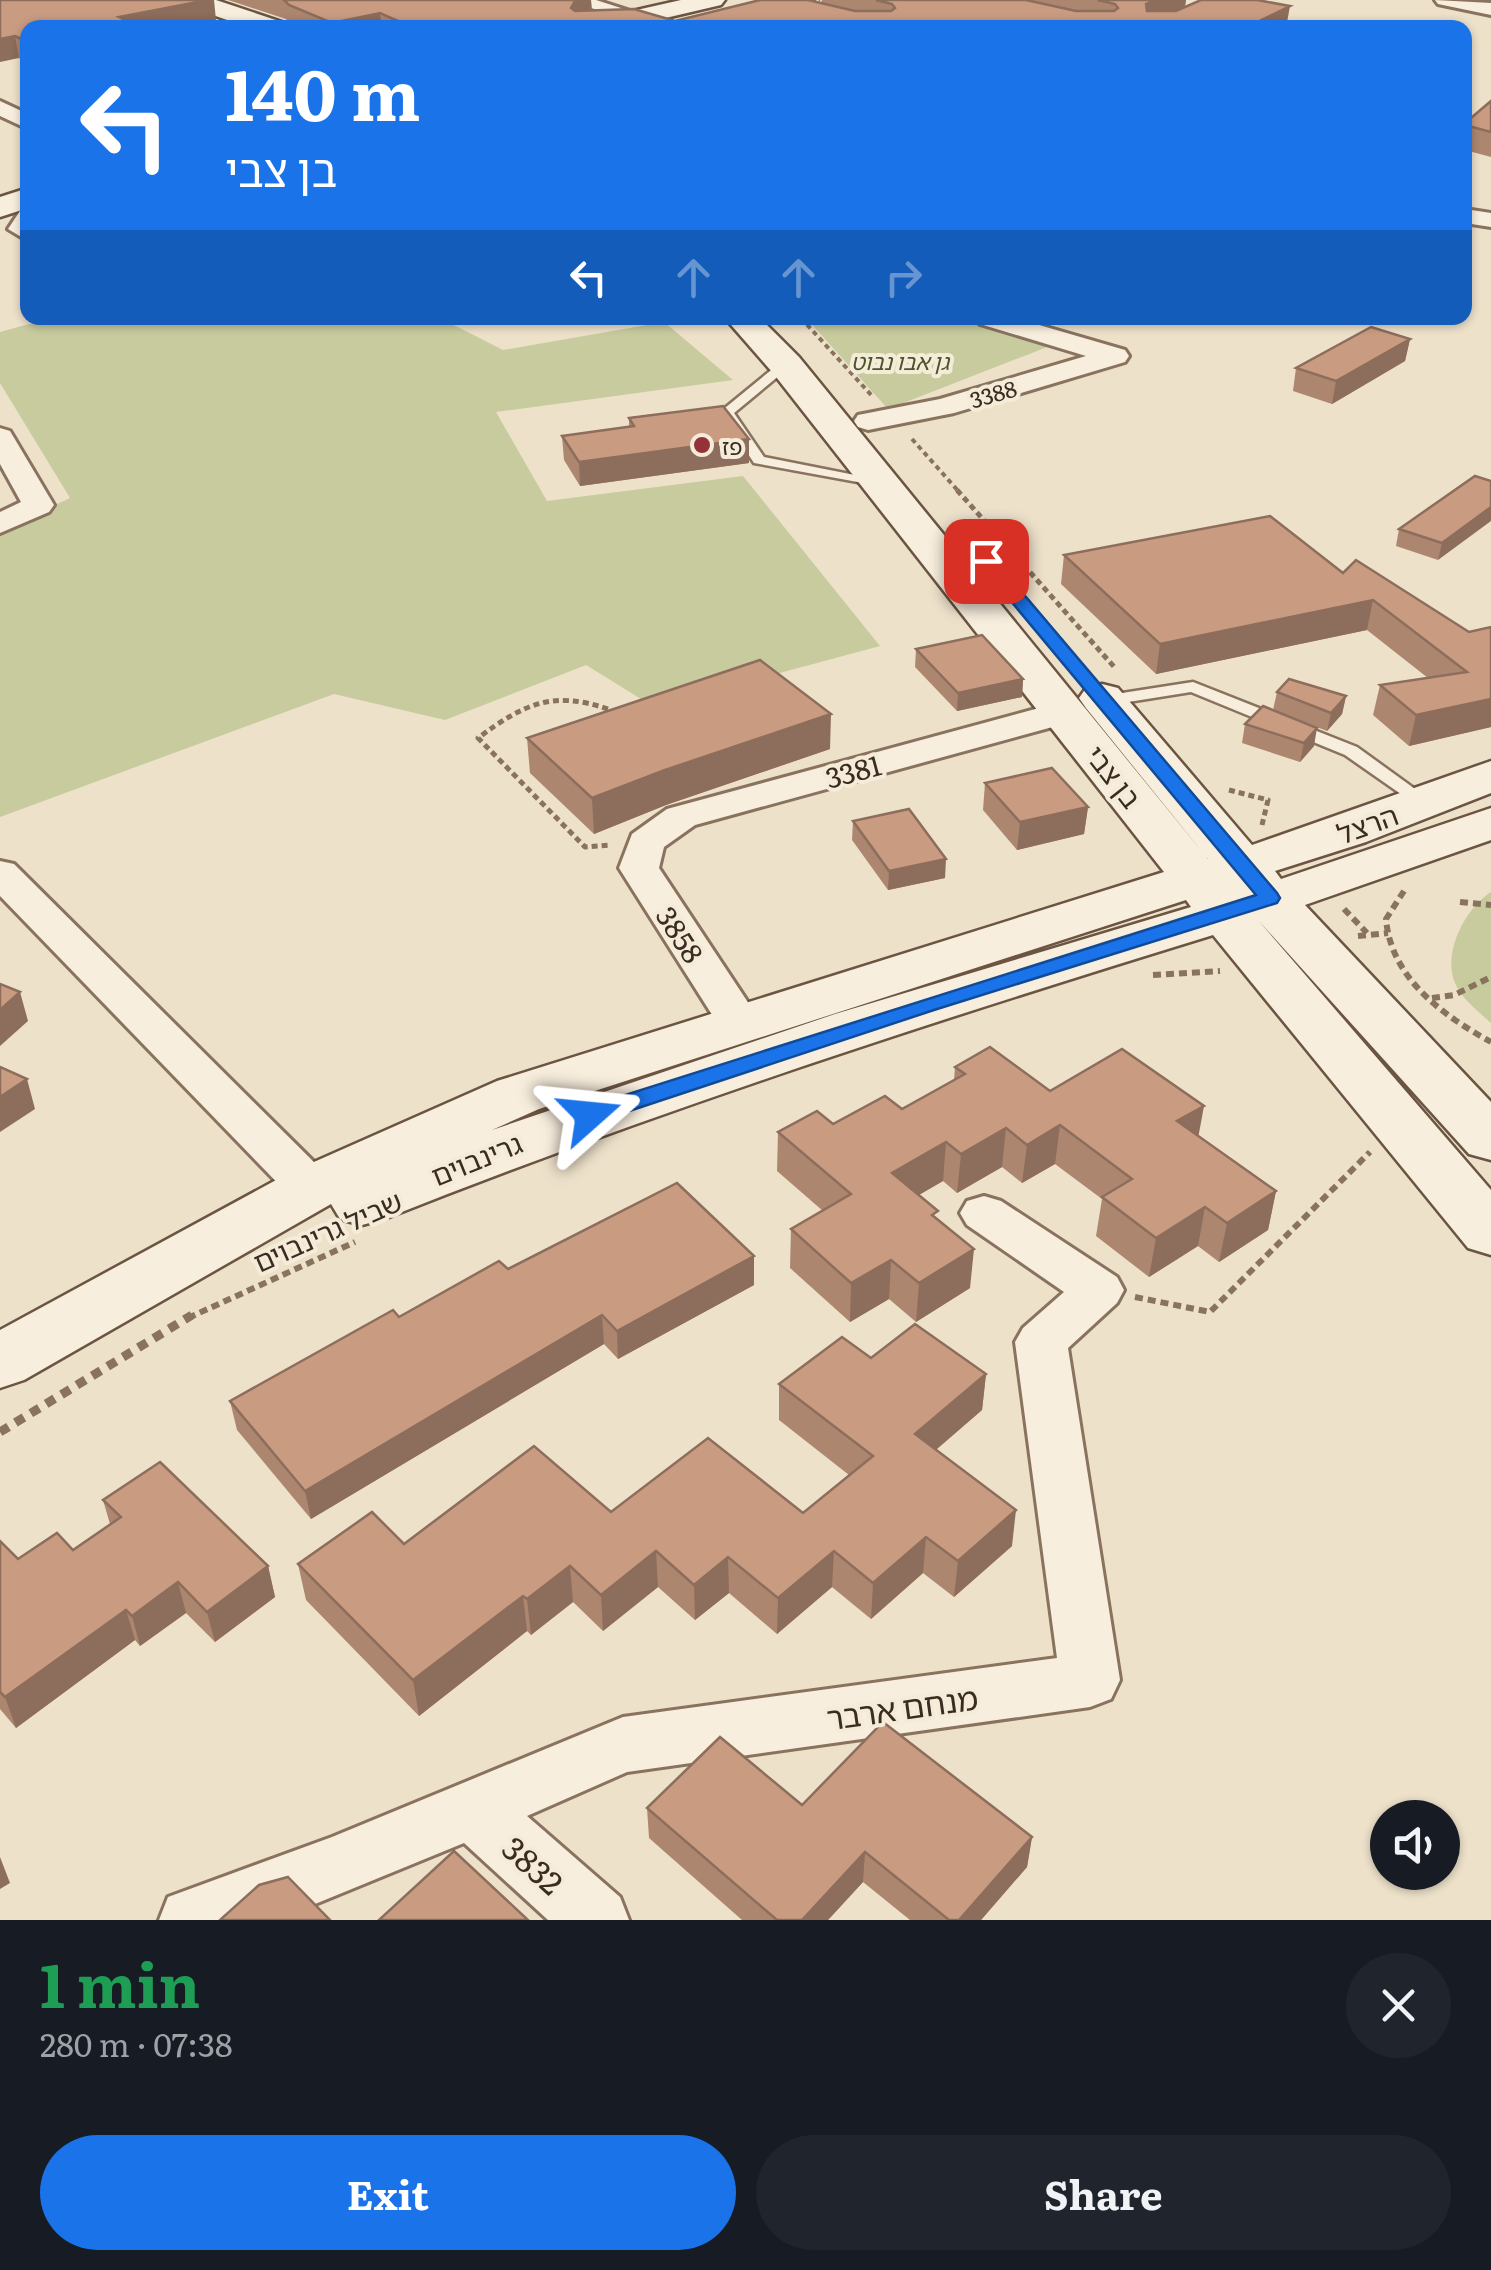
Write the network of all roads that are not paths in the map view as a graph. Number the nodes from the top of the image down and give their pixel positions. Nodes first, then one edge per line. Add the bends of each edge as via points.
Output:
1 (164, 0) edge
2 (192, 0) edge
3 (558, 0) edge
4 (576, 0) edge
5 (713, 0) edge
6 (1444, 0) edge
7 (782, 4) edge
8 (1491, 9) edge
9 (622, 14) edge
10 (216, 20) edge
11 (252, 20) edge
12 (704, 20) edge
13 (748, 325) edge
14 (788, 325) edge
15 (1013, 325) edge
16 (786, 366) junction
17 (880, 420) junction
18 (0, 437) edge
19 (880, 484) junction
20 (12, 520) edge
21 (1103, 702) junction
22 (1491, 776) edge
23 (1424, 802) junction
24 (1491, 823) edge
25 (646, 842) joint
26 (1253, 862) junction
27 (0, 873) edge
28 (739, 1022) junction
29 (1491, 1139) edge
30 (311, 1188) junction
31 (984, 1213) dead end
32 (1491, 1232) edge
33 (0, 1362) edge
34 (0, 1402) edge
35 (473, 1809) junction
36 (192, 1920) edge
37 (596, 1920) edge

1 - 10 main road
2 - 11 main road
3 - 9 street
4 - 9 street
5 - 9 main road
6 - 8 street
7 - 12 main road
13 - 16 main road, בן צבי
14 - 17 main road, בן צבי
15 - 17 street, 3388 via 1115,356
16 - 19 main road, בן צבי
16 - 19 lane via 727,412 759,460
17 - 21 main road, בן צבי
18 - 20 street via 38,505
19 - 21 main road, בן צבי
21 - 23 lane via 1193,687 1350,750
21 - 25 street, 3381 via 681,817
21 - 26 main road, בן צבי
21 - 26 main road, בן צבי via 1173,786
22 - 23 main road, הרצל
23 - 26 main road, הרצל
24 - 26 main road, הרצל
25 - 28 street, 3858 via 639,868
26 - 28 main road, גרינבוים
26 - 29 main road, בן צבי via 1343,941
26 - 32 main road, בן צבי via 1263,962
26 - 34 main road, גרינבוים via 926,1005 553,1128 339,1212 166,1303
27 - 30 street
28 - 30 main road, גרינבוים via 518,1095
30 - 33 main road, גרינבוים
31 - 35 street, מנחם ארבר via 1100,1290 1041,1342 1090,1680 623,1744
35 - 36 street, מנחם ארבר
35 - 37 street, 3832

